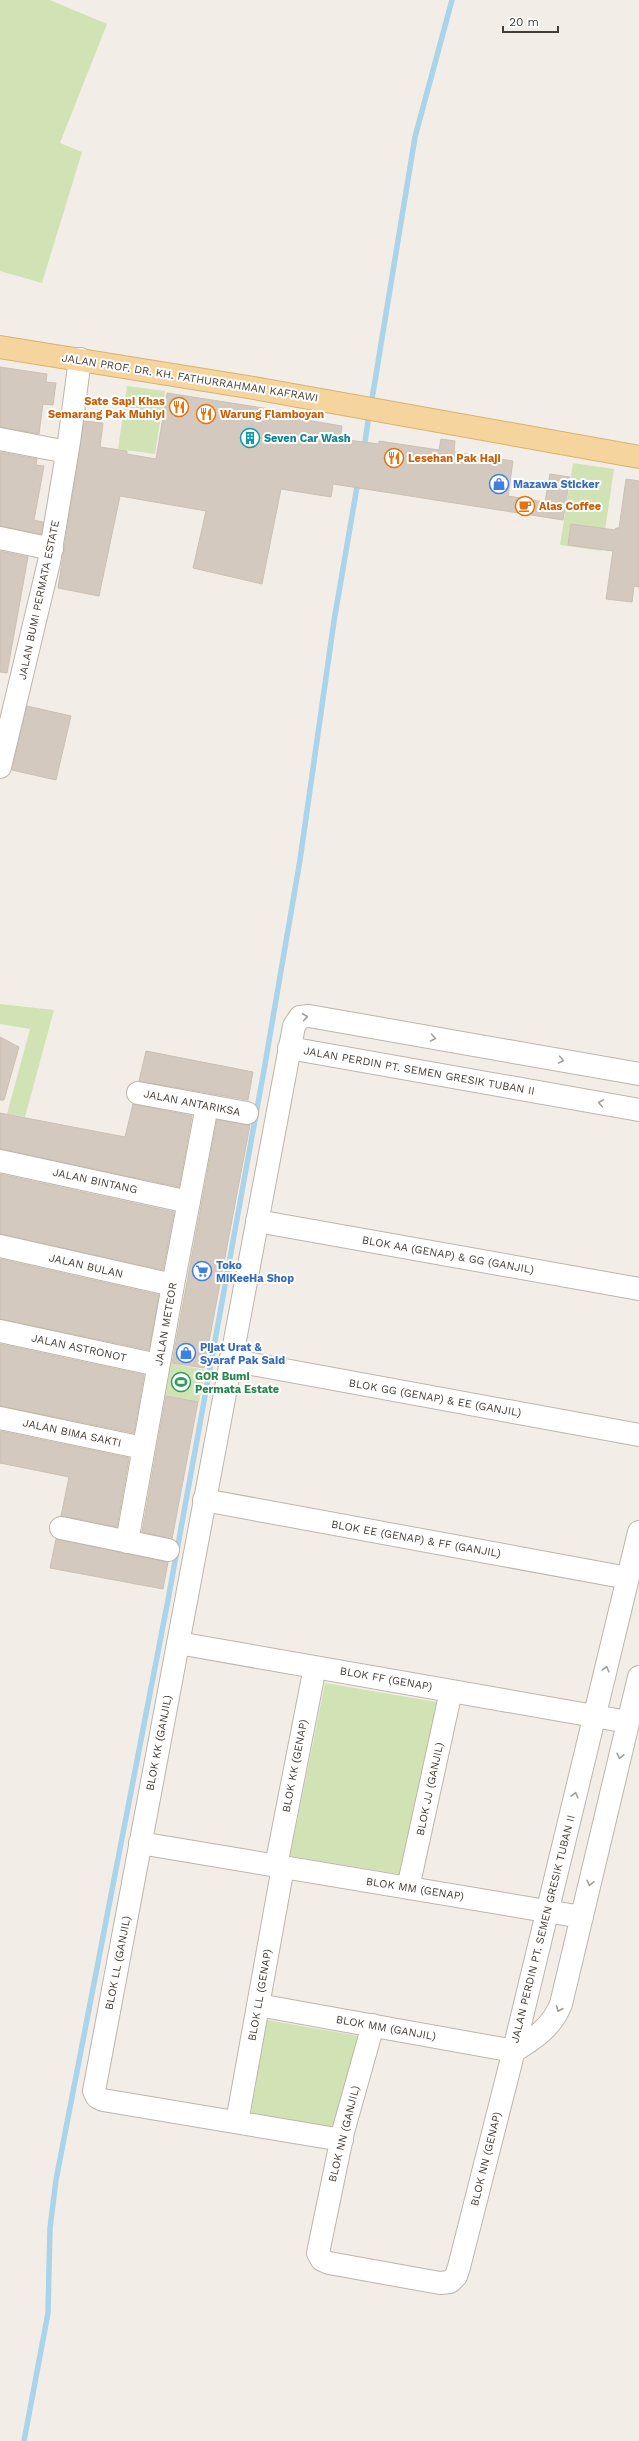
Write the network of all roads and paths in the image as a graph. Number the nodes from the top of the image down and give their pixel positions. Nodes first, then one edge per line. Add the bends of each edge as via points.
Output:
1 (0, 347) edge
2 (74, 358) junction
3 (0, 439) edge
4 (62, 451) junction
5 (639, 457) edge
6 (0, 538) edge
7 (46, 548) junction
8 (4, 719) edge
9 (0, 767) edge
10 (289, 1048) junction
11 (504, 1050) junction
12 (639, 1074) edge
13 (498, 1085) junction
14 (138, 1093) dead end
15 (208, 1106) junction
16 (639, 1110) edge
17 (247, 1113) dead end
18 (0, 1161) edge
19 (189, 1202) junction
20 (257, 1221) junction
21 (0, 1246) edge
22 (173, 1285) junction
23 (639, 1289) edge
24 (0, 1330) edge
25 (230, 1360) junction
26 (158, 1365) junction
27 (0, 1418) edge
28 (639, 1435) edge
29 (143, 1448) junction
30 (204, 1500) junction
31 (61, 1528) dead end
32 (639, 1532) edge
33 (127, 1542) junction
34 (168, 1550) dead end
35 (628, 1578) junction
36 (178, 1642) junction
37 (314, 1667) junction
38 (639, 1677) edge
39 (451, 1691) junction
40 (594, 1716) junction
41 (628, 1722) junction
42 (140, 1843) junction
43 (279, 1866) junction
44 (408, 1888) junction
45 (548, 1911) junction
46 (582, 1916) junction
47 (258, 2005) junction
48 (373, 2026) junction
49 (514, 2050) junction
50 (237, 2122) junction
51 (342, 2140) junction
52 (319, 2243) joint

1 - 2 main road, JALAN PROF. DR. KH. FATHURRAHMAN KAFRAWI
2 - 4 street, JALAN BUMI PERMATA ESTATE
2 - 5 main road, JALAN PROF. DR. KH. FATHURRAHMAN KAFRAWI
3 - 4 street
4 - 7 street, JALAN BUMI PERMATA ESTATE
6 - 7 street
7 - 8 street, JALAN BUMI PERMATA ESTATE
8 - 9 street, JALAN BUMI PERMATA ESTATE
10 -> 11 street, JALAN PERDIN PT. SEMEN GRESIK TUBAN II via 295,1021 307,1016
10 - 13 street, JALAN PERDIN PT. SEMEN GRESIK TUBAN II
10 - 20 street, BLOK KK (GANJIL)
11 -> 12 street, JALAN PERDIN PT. SEMEN GRESIK TUBAN II
11 - 13 street
16 -> 13 street, JALAN PERDIN PT. SEMEN GRESIK TUBAN II
14 - 15 street, JALAN ANTARIKSA
15 - 17 street, JALAN ANTARIKSA
15 - 19 street, JALAN METEOR
18 - 19 street, JALAN BINTANG
19 - 22 street, JALAN METEOR
20 - 23 street, BLOK AA (GENAP) & GG (GANJIL)
20 - 25 street, BLOK KK (GANJIL)
21 - 22 street, JALAN BULAN
22 - 26 street, JALAN METEOR
24 - 26 street, JALAN ASTRONOT
25 - 28 street, BLOK GG (GENAP) & EE (GANJIL)
25 - 30 street, BLOK KK (GANJIL)
26 - 29 street, JALAN METEOR
27 - 29 street, JALAN BIMA SAKTI
29 - 33 street, JALAN METEOR
30 - 35 street, BLOK EE (GENAP) & FF (GANJIL)
30 - 36 street, BLOK KK (GANJIL)
31 - 33 street
32 - 35 street, JALAN PERDIN PT. SEMEN GRESIK TUBAN II
33 - 34 street
40 -> 35 street, JALAN PERDIN PT. SEMEN GRESIK TUBAN II
36 - 37 street, BLOK FF (GENAP)
36 - 42 street, BLOK KK (GANJIL)
37 - 39 street, BLOK FF (GENAP)
37 - 43 street, BLOK KK (GENAP)
38 - 41 street, JALAN PERDIN PT. SEMEN GRESIK TUBAN II
39 - 40 street, BLOK FF (GENAP)
39 - 44 street, BLOK JJ (GANJIL)
40 - 41 street, BLOK FF (GENAP)
45 -> 40 street, JALAN PERDIN PT. SEMEN GRESIK TUBAN II
41 -> 46 street, JALAN PERDIN PT. SEMEN GRESIK TUBAN II
42 - 43 street, BLOK MM (GENAP)
42 - 50 street, BLOK LL (GANJIL) via 94,2093 101,2100
43 - 44 street, BLOK MM (GENAP)
43 - 47 street, BLOK LL (GENAP)
44 - 45 street, BLOK MM (GENAP)
45 - 46 street, BLOK MM (GENAP)
45 - 49 street, JALAN PERDIN PT. SEMEN GRESIK TUBAN II
46 -> 49 street, JALAN PERDIN PT. SEMEN GRESIK TUBAN II via 558,2011 552,2022 540,2034
47 - 48 street, BLOK MM (GANJIL)
47 - 50 street, BLOK LL (GENAP)
48 - 49 street, BLOK MM (GANJIL)
48 - 51 street, BLOK NN (GANJIL)
49 - 52 street, BLOK NN (GENAP) via 459,2268 450,2282 433,2282 326,2262 318,2255
50 - 51 street
51 - 52 street, BLOK NN (GANJIL)

